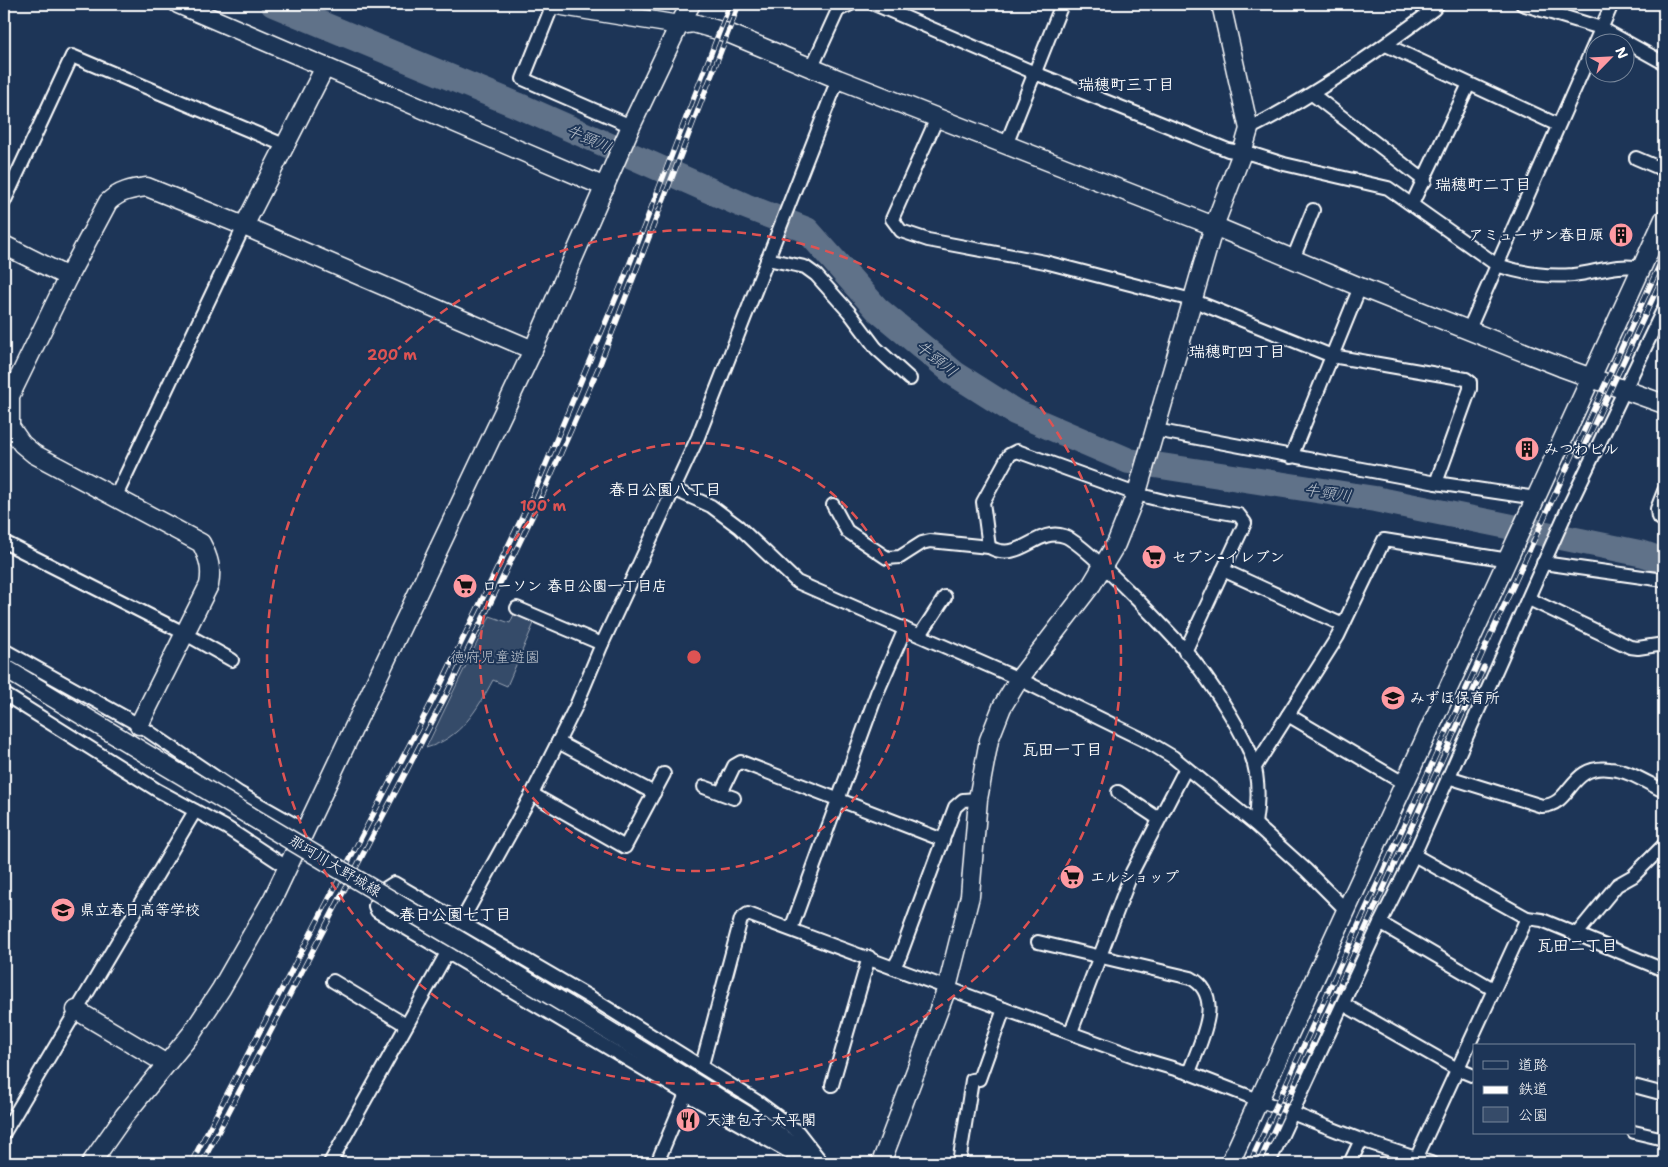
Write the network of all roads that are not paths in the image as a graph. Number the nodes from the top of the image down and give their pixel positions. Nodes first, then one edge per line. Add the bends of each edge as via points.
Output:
1 (178, 4) edge
2 (551, 4) edge
3 (691, 4) edge
4 (851, 4) edge
5 (874, 4) edge
6 (1062, 4) edge
7 (1221, 4) edge
8 (1438, 4) edge
9 (1522, 4) edge
10 (1612, 4) edge
11 (838, 7) edge
12 (679, 25) junction
13 (1601, 28) junction
14 (1386, 44) junction
15 (1664, 63) edge
16 (325, 67) junction
17 (812, 67) junction
18 (1035, 72) junction
19 (838, 79) junction
20 (1469, 84) junction
21 (1312, 94) junction
22 (937, 118) junction
23 (1558, 125) junction
24 (631, 126) junction
25 (1249, 129) junction
26 (284, 145) junction
27 (1006, 145) junction
28 (1242, 153) junction
29 (1636, 158) dead end
30 (1664, 170) edge
31 (1424, 181) junction
32 (605, 187) junction
33 (4, 202) edge
34 (1412, 204) junction
35 (1313, 210) dead end
36 (1664, 219) edge
37 (244, 226) junction
38 (1214, 226) junction
39 (4, 245) edge
40 (769, 253) junction
41 (1293, 259) junction
42 (1497, 265) junction
43 (1642, 268) junction
44 (68, 277) junction
45 (1360, 288) junction
46 (1192, 300) junction
47 (1664, 308) edge
48 (1469, 329) junction
49 (532, 350) junction
50 (1332, 356) junction
51 (1590, 378) junction
52 (910, 379) dead end
53 (1625, 392) junction
54 (1664, 404) edge
55 (1155, 430) junction
56 (1291, 458) junction
57 (1436, 483) junction
58 (673, 489) junction
59 (1137, 491) junction
60 (1664, 491) edge
61 (116, 496) junction
62 (1536, 498) junction
63 (832, 505) dead end
64 (1664, 521) edge
65 (4, 542) edge
66 (989, 547) junction
67 (1509, 560) junction
68 (1543, 564) junction
69 (1103, 568) junction
70 (1223, 570) junction
71 (1664, 580) edge
72 (945, 596) dead end
73 (1529, 600) junction
74 (517, 608) dead end
75 (1343, 625) junction
76 (905, 629) junction
77 (184, 633) junction
78 (920, 635) junction
79 (602, 644) junction
80 (1664, 644) edge
81 (4, 650) edge
82 (1185, 652) junction
83 (232, 660) dead end
84 (4, 668) edge
85 (1019, 679) junction
86 (4, 694) edge
87 (1288, 715) junction
88 (139, 725) junction
89 (558, 742) junction
90 (1255, 767) junction
91 (1186, 768) junction
92 (664, 774) dead end
93 (1448, 777) junction
94 (1405, 784) junction
95 (704, 788) dead end
96 (1664, 791) edge
97 (1118, 792) dead end
98 (654, 793) junction
99 (721, 793) junction
100 (532, 794) junction
101 (734, 798) dead end
102 (839, 798) junction
103 (978, 799) junction
104 (195, 810) junction
105 (1159, 819) junction
106 (1255, 824) junction
107 (306, 831) junction
108 (943, 840) junction
109 (1663, 848) edge
110 (1414, 854) junction
111 (288, 868) junction
112 (1346, 910) junction
113 (1527, 918) junction
114 (461, 922) junction
115 (1380, 923) junction
116 (791, 929) junction
117 (1576, 935) junction
118 (1038, 942) dead end
119 (448, 951) junction
120 (868, 957) junction
121 (1099, 957) junction
122 (894, 967) junction
123 (1664, 970) edge
124 (333, 981) dead end
125 (947, 988) junction
126 (1493, 989) junction
127 (1343, 1004) junction
128 (1004, 1009) junction
129 (76, 1010) junction
130 (406, 1025) junction
131 (1071, 1032) junction
132 (165, 1063) junction
133 (702, 1065) junction
134 (1457, 1069) junction
135 (1189, 1073) junction
136 (1473, 1076) edge
137 (832, 1085) dead end
138 (1636, 1087) edge
139 (686, 1094) junction
140 (1664, 1094) edge
141 (1259, 1100) junction
142 (1293, 1113) junction
143 (1636, 1132) edge
144 (4, 1133) edge
145 (1664, 1139) edge
146 (1361, 1140) junction
147 (1424, 1162) edge
148 (90, 1163) edge
149 (330, 1163) edge
150 (657, 1163) edge
151 (812, 1163) edge
152 (817, 1163) edge
153 (822, 1163) edge
154 (882, 1163) edge
155 (959, 1163) edge
156 (1230, 1163) edge
157 (1269, 1163) edge
158 (1350, 1163) edge

1 - 16 street
2 - 12 street
2 - 24 street via 523,79
3 - 12 street
4 - 11 street
5 - 18 street
6 - 18 street
7 - 25 street
8 - 14 street
9 - 13 street
10 - 13 street
11 - 17 street
12 - 17 street via 693,23 728,33
12 - 24 street
13 - 15 street
13 - 23 street
14 - 20 street
14 - 21 street
16 - 26 street
16 - 32 street
17 - 19 street
18 - 27 street
18 - 28 street
19 - 22 street
19 - 40 street
20 - 23 street
20 - 31 street
21 - 25 street
21 - 31 street
22 - 27 street
22 - 46 street via 892,219 901,231 937,242 1081,270
23 - 42 street
24 - 32 street
25 - 28 street
26 - 33 street via 72,56
26 - 37 street
27 - 38 street
28 - 34 street via 1378,185
28 - 38 street
29 - 30 street
31 - 34 street
32 - 49 street
34 - 42 street
35 - 41 street
36 - 43 street
37 - 44 street via 147,187 131,189 117,194 108,202
37 - 49 street
37 - 61 street
38 - 41 street
38 - 46 street
39 - 44 street
40 - 52 street via 816,274 876,348
40 - 58 street via 698,437
41 - 45 street
42 - 43 street via 1515,272 1547,275 1573,275 1623,265
42 - 48 street
43 - 51 street
44 - 61 street via 10,396 10,427 34,454
45 - 48 street
45 - 50 street
46 - 50 street
46 - 55 street
47 - 53 street
48 - 51 street
49 - 107 street
50 - 56 street
50 - 57 street via 1470,382
51 - 53 street
51 - 62 street
53 - 54 street
53 - 68 street
55 - 56 street
55 - 59 street
56 - 57 street
57 - 62 street
58 - 76 street via 711,506 798,582
58 - 79 street
59 - 66 street via 1012,452 983,502
59 - 69 street
59 - 70 street via 1172,503 1239,515 1245,523
60 - 64 street via 1657,509 1658,517
61 - 77 street via 201,543 208,556 212,571 209,585
62 - 67 street
63 - 66 street via 847,531 886,558 900,557 922,543 930,542
65 - 77 street
66 - 69 street via 1008,552 1054,534 1071,539
67 - 75 street via 1384,540
67 - 94 street
68 - 71 street
68 - 73 street
69 - 82 street
69 - 85 street
70 - 75 street
70 - 82 street
72 - 78 street
73 - 80 street via 1630,647
73 - 93 street
74 - 79 street
75 - 87 street
76 - 78 street
76 - 102 street via 877,693
77 - 83 street
77 - 88 street
78 - 85 street
79 - 89 street
81 - 88 street
82 - 90 street via 1225,708 1249,748
84 - 152 street, 那珂川大野城線, bridge via 567,1005 767,1128
85 - 91 street via 1148,742
85 - 103 street via 1002,707 989,740
86 - 104 street via 157,790
87 - 90 street
87 - 94 street
88 - 107 street via 239,793
89 - 98 street
89 - 100 street
90 - 106 street via 1258,810
91 - 105 street
91 - 106 street
92 - 98 street
93 - 96 street via 1542,806 1558,802 1578,776 1599,769 1621,771
93 - 110 street
94 - 112 street
95 - 99 street
97 - 105 street
98 - 100 street via 625,847
99 - 101 street
99 - 102 street via 734,766 741,762
100 - 114 street
102 - 108 street
102 - 116 street
103 - 108 street via 962,800 955,807
103 - 125 street via 970,896
104 - 111 street
104 - 129 street
105 - 121 street via 1132,872
106 - 112 street
107 - 111 street
108 - 122 street
109 - 117 street via 1633,876 1617,885
110 - 113 street
110 - 115 street
111 - 132 street via 221,989 192,1033
112 - 141 street
113 - 117 street via 1542,920
113 - 126 street
114 - 119 street
114 - 119 street via 394,883 386,888 375,906 378,911
114 - 133 street
115 - 126 street
115 - 127 street
116 - 120 street
116 - 133 street via 748,914 741,919
117 - 123 street
118 - 121 street
119 - 130 street
119 - 139 street
120 - 122 street
120 - 137 street
121 - 131 street
121 - 135 street via 1199,982 1210,1001 1209,1012
122 - 125 street
124 - 130 street
125 - 128 street
125 - 154 street
126 - 134 street
127 - 134 street
127 - 142 street
128 - 131 street
128 - 155 street via 979,1079 972,1080
129 - 132 street
129 - 144 street
130 - 149 street
131 - 135 street
132 - 148 street
133 - 153 street via 798,1132
134 - 136 street
134 - 147 street
135 - 141 street
138 - 140 street
139 - 150 street
139 - 151 street
141 - 142 street
141 - 156 street
142 - 146 street
142 - 157 street
143 - 145 street
146 - 147 street
146 - 158 street

